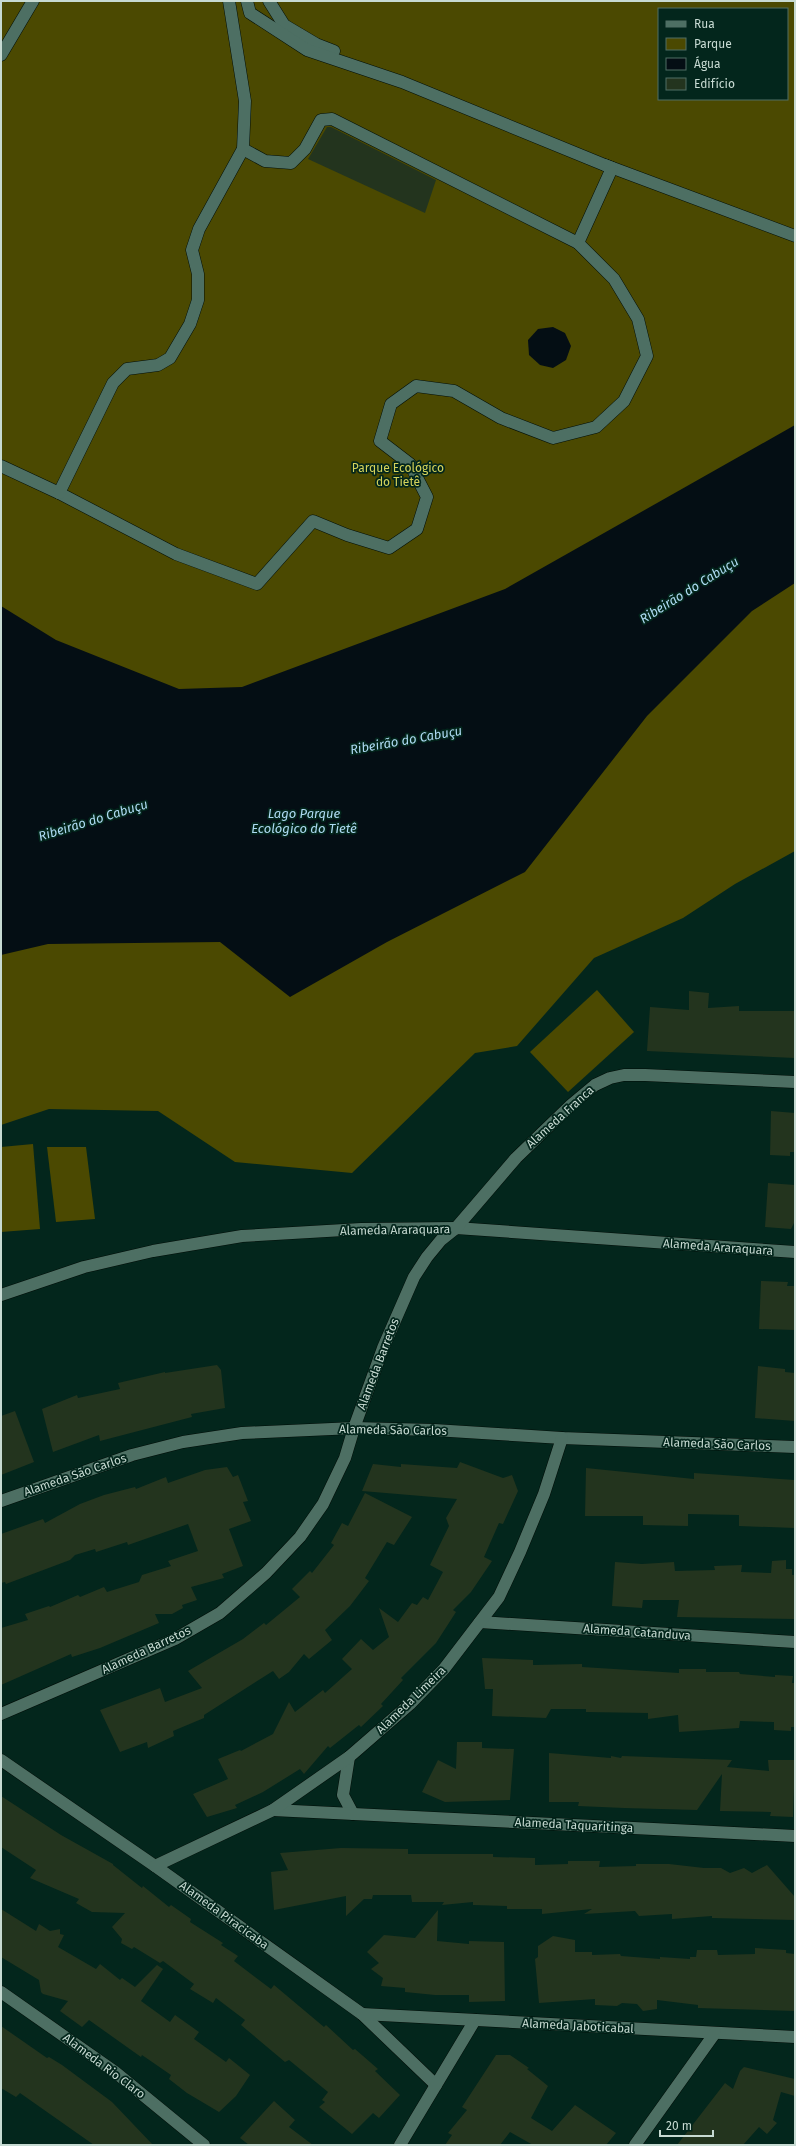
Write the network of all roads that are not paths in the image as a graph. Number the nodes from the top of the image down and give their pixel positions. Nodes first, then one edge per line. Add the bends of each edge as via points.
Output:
1 (33, 1) edge
2 (228, 1) edge
3 (247, 1) edge
4 (269, 1) edge
5 (1, 55) edge
6 (243, 149) junction
7 (612, 168) junction
8 (795, 236) edge
9 (578, 243) junction
10 (1, 466) edge
11 (59, 493) junction
12 (795, 1082) edge
13 (456, 1228) junction
14 (795, 1252) edge
15 (1, 1295) edge
16 (354, 1428) junction
17 (562, 1438) junction
18 (795, 1447) edge
19 (1, 1501) edge
20 (480, 1622) junction
21 (795, 1642) edge
22 (1, 1714) edge
23 (349, 1757) junction
24 (1, 1760) edge
25 (273, 1810) junction
26 (353, 1814) junction
27 (795, 1836) edge
28 (155, 1866) junction
29 (1, 1992) edge
30 (362, 2014) junction
31 (475, 2020) junction
32 (715, 2033) junction
33 (795, 2037) edge
34 (436, 2085) junction
35 (204, 2145) edge
36 (400, 2145) edge
37 (635, 2145) edge

1 - 5 street
2 - 6 street via 245,101
3 - 7 street via 250,12 307,50 402,82
4 - 7 street via 284,25 316,44 472,104
6 - 9 street via 265,161 291,163 305,149 321,120 332,119
6 - 11 street via 199,229 192,250 198,274 198,300 190,324 170,358 158,365 127,369 113,382
7 - 8 street
7 - 9 street
9 - 11 street via 614,279 638,319 647,356 624,401 596,427 553,438 501,418 454,391 416,386 391,404 380,441 410,464 426,497 417,529 389,548 347,535 313,520 257,584 176,554
10 - 11 street
12 - 13 street, Alameda Franca via 645,1074 610,1078 595,1085 571,1105 516,1158
13 - 14 street, Alameda Araraquara
13 - 15 street, Alameda Araraquara via 361,1229 242,1236 153,1251 84,1267
13 - 16 street, Alameda Barretos via 441,1240 414,1277 383,1348
16 - 17 street, Alameda São Carlos
16 - 19 street, Alameda São Carlos via 242,1433 183,1442 132,1455
16 - 22 street, Alameda Barretos via 346,1458 323,1504 300,1537 266,1573 220,1613 175,1639
17 - 18 street, Alameda São Carlos
17 - 20 street, Alameda Limeira via 544,1494 520,1552 499,1597
20 - 21 street, Alameda Catanduva
20 - 23 street, Alameda Limeira via 444,1669 410,1704
23 - 25 street, Alameda Limeira
23 - 26 street via 343,1795
24 - 28 street, Alameda Piracicaba
25 - 26 street, Alameda Taquaritinga
25 - 28 street, Alameda Limeira
26 - 27 street, Alameda Taquaritinga
28 - 30 street, Alameda Piracicaba
29 - 35 street, Alameda Rio Claro via 115,2072
30 - 31 street, Alameda Jaboticabal
30 - 34 street, Alameda Piracicaba
31 - 32 street, Alameda Jaboticabal
31 - 34 street
32 - 33 street, Alameda Jaboticabal
32 - 37 street
34 - 36 street

